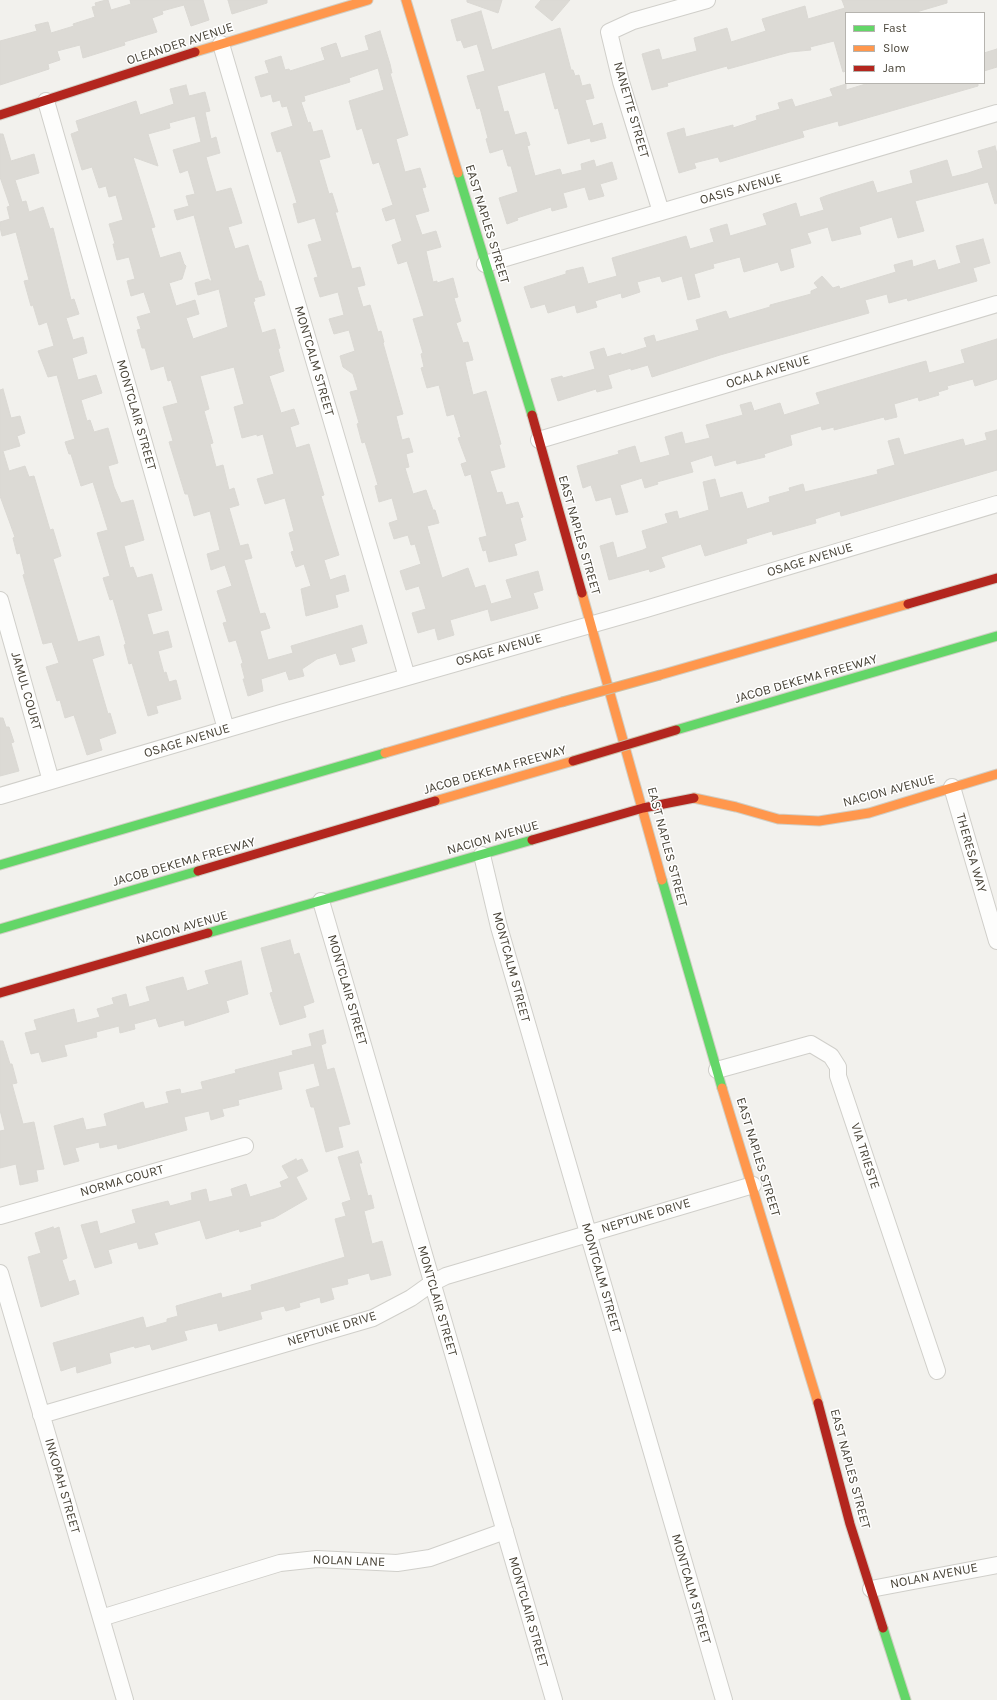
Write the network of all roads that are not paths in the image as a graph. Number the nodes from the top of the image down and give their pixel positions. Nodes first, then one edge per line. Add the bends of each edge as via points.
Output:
1 (368, 0) edge
2 (406, 0) edge
3 (707, 0) edge
4 (221, 44) junction
5 (46, 101) junction
6 (997, 113) edge
7 (0, 115) edge
8 (661, 212) junction
9 (485, 264) junction
10 (997, 304) edge
11 (539, 440) junction
12 (997, 504) edge
13 (997, 578) edge
14 (997, 585) edge
15 (0, 600) edge
16 (591, 624) junction
17 (997, 636) edge
18 (660, 675) junction
19 (407, 677) junction
20 (226, 729) junction
21 (997, 774) edge
22 (52, 782) junction
23 (952, 788) junction
24 (0, 796) edge
25 (642, 808) junction
26 (482, 855) junction
27 (0, 865) edge
28 (321, 901) junction
29 (0, 929) edge
30 (997, 941) edge
31 (0, 994) edge
32 (717, 1070) junction
33 (245, 1146) dead end
34 (753, 1184) junction
35 (0, 1216) edge
36 (588, 1234) junction
37 (0, 1273) edge
38 (432, 1283) junction
39 (937, 1371) dead end
40 (41, 1414) junction
41 (505, 1531) junction
42 (997, 1565) edge
43 (871, 1589) junction
44 (101, 1618) junction
45 (125, 1700) edge
46 (554, 1700) edge
47 (724, 1700) edge
48 (906, 1700) edge

1 - 4 main road, OLEANDER AVENUE
2 - 9 main road, EAST NAPLES STREET
3 - 8 street, NANETTE STREET via 633,22 609,32 621,82
4 - 5 main road, OLEANDER AVENUE
4 - 19 street, MONTCALM STREET
5 - 7 main road, OLEANDER AVENUE
5 - 20 street, MONTCLAIR STREET
6 - 8 street, OASIS AVENUE
8 - 9 street, OASIS AVENUE
9 - 11 main road, EAST NAPLES STREET
10 - 11 street, OCALA AVENUE
11 - 16 main road, EAST NAPLES STREET
12 - 16 street, OSAGE AVENUE
13 - 18 main road
14 - 18 main road
15 - 22 street, JAMUL COURT
16 - 19 street, OSAGE AVENUE
16 - 25 main road, EAST NAPLES STREET
17 - 29 main road, JACOB DEKEMA FREEWAY, bridge
18 - 27 main road, bridge
19 - 20 street, OSAGE AVENUE
20 - 22 street, OSAGE AVENUE
21 - 23 main road, NACION AVENUE
22 - 24 street, OSAGE AVENUE
23 - 25 main road, NACION AVENUE via 869,813 819,821 778,819 695,798
23 - 30 street, THERESA WAY
25 - 26 main road, NACION AVENUE
25 - 32 main road, EAST NAPLES STREET
26 - 28 main road, NACION AVENUE
26 - 36 street, MONTCALM STREET via 498,927
28 - 31 main road, NACION AVENUE
28 - 38 street, MONTCLAIR STREET
32 - 34 main road, EAST NAPLES STREET
32 - 39 street, VIA TRIESTE via 811,1044 831,1056 838,1067 838,1076
33 - 35 street, NORMA COURT
34 - 36 street, NEPTUNE DRIVE
34 - 43 main road, EAST NAPLES STREET
36 - 38 street, NEPTUNE DRIVE
36 - 47 street, MONTCALM STREET
37 - 40 street, INKOPAH STREET
38 - 40 street, NEPTUNE DRIVE via 412,1298 373,1318
38 - 41 street, MONTCLAIR STREET
40 - 44 street, INKOPAH STREET
41 - 44 street, NOLAN LANE via 430,1558 403,1562 317,1559 280,1563
41 - 46 street, MONTCLAIR STREET
42 - 43 street, NOLAN AVENUE
43 - 48 main road, EAST NAPLES STREET
44 - 45 street, INKOPAH STREET

